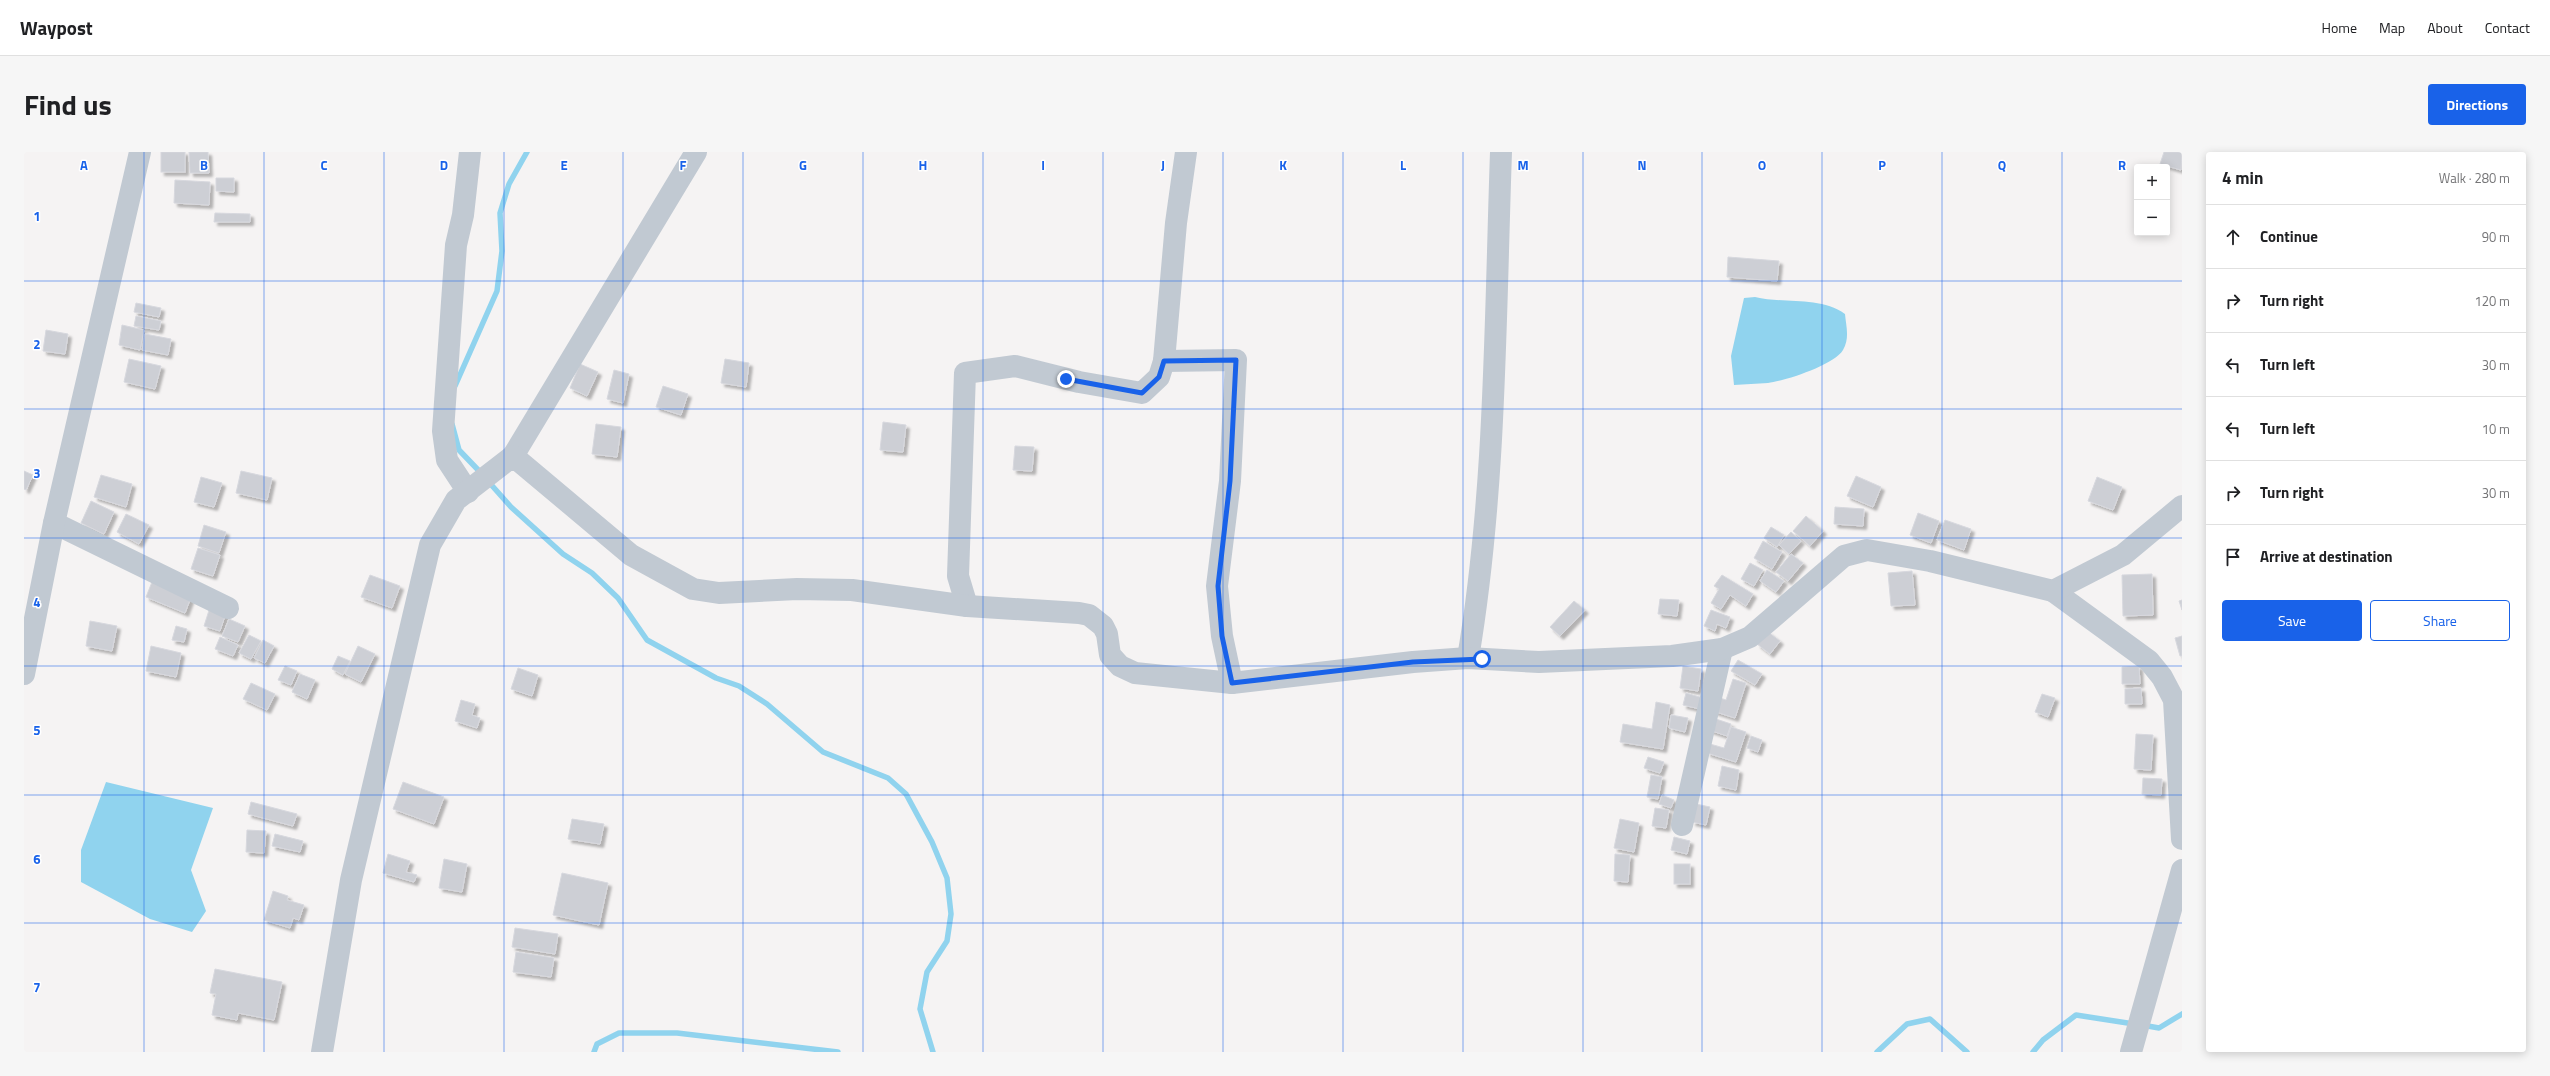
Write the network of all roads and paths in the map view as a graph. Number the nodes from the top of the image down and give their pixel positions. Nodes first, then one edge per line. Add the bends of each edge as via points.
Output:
1 (140, 152) edge
2 (470, 152) edge
3 (696, 152) edge
4 (1186, 152) edge
5 (1501, 152) edge
6 (1164, 361) junction
7 (508, 461) junction
8 (471, 489) junction
9 (2182, 506) edge
10 (54, 523) junction
11 (2053, 591) junction
12 (967, 606) junction
13 (228, 608) dead end
14 (1722, 650) junction
15 (1468, 658) junction
16 (24, 674) edge
17 (1232, 683) junction
18 (1682, 825) dead end
19 (2182, 840) edge
20 (2182, 870) edge
21 (2133, 1046) edge
22 (322, 1052) edge

1 - 10 street
2 - 8 street via 463,215 456,245 443,431 447,460
3 - 7 street
4 - 6 street via 1176,223
5 - 15 street via 1486,519
6 - 12 street via 1159,377 1142,393 1079,382 1015,366 965,372 958,576
6 - 17 street via 1236,360 1230,481 1218,586 1222,636
7 - 8 street
7 - 12 street via 631,555 693,589 719,594 797,589 852,590
8 - 22 street via 456,500 430,545 351,880
9 - 11 street via 2123,555
10 - 13 street
10 - 16 street
11 - 14 street via 1930,561 1867,550 1844,556 1750,637
11 - 19 street via 2149,661 2162,677 2174,700
12 - 17 street via 1089,615 1103,626 1107,634 1110,655 1120,666 1136,673
14 - 15 street via 1672,656 1539,662
14 - 18 street
15 - 17 street
20 - 21 street

